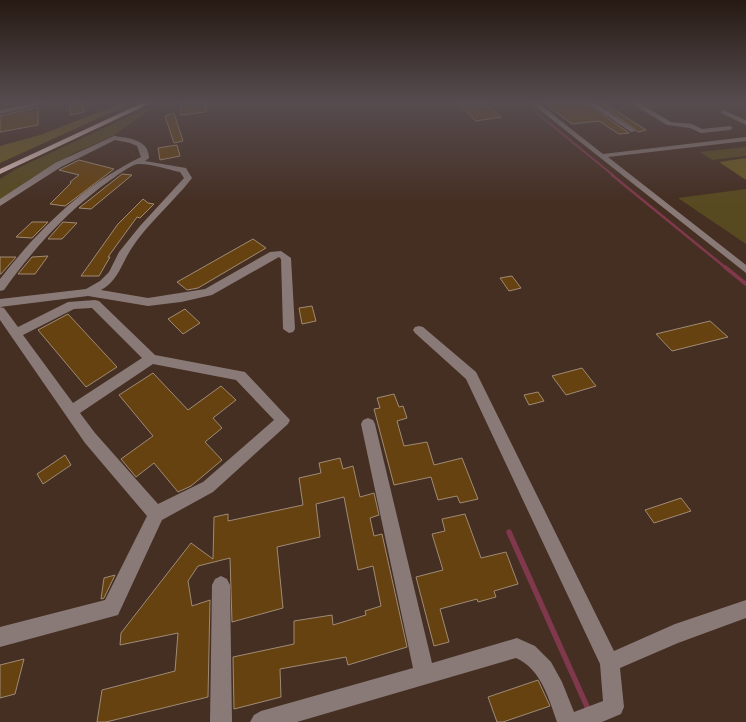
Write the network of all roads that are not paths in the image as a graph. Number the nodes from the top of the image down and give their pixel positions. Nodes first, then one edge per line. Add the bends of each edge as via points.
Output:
1 (66, 137) edge
2 (76, 137) edge
3 (577, 137) edge
4 (746, 139) edge
5 (601, 156) junction
6 (138, 162) junction
7 (0, 167) edge
8 (0, 172) edge
9 (0, 203) edge
10 (746, 270) edge
11 (0, 287) edge
12 (88, 292) junction
13 (0, 303) edge
14 (0, 310) edge
15 (288, 329) dead end
16 (418, 330) dead end
17 (16, 333) junction
18 (150, 359) junction
19 (72, 411) junction
20 (368, 424) dead end
21 (156, 514) junction
22 (221, 585) dead end
23 (746, 609) edge
24 (0, 637) edge
25 (610, 663) junction
26 (424, 676) junction
27 (221, 722) edge
28 (261, 722) edge
29 (568, 722) edge
30 (575, 722) edge

1 - 7 main road
2 - 8 main road
3 - 5 street
4 - 5 street
5 - 10 street
6 - 9 street via 145,158 140,145 114,138 44,172
6 - 11 street via 113,175 59,218
6 - 12 street via 183,170 188,178 143,228 123,254 113,274 104,284
12 - 13 street
12 - 15 street via 148,302 181,298 208,292 274,254 281,254 286,258
14 - 17 street
16 - 25 street via 470,376
17 - 18 street via 72,305 94,304
17 - 19 street
18 - 19 street
18 - 21 street via 240,376 283,420 208,487
19 - 21 street via 90,438
20 - 26 street
21 - 24 street via 112,608
22 - 27 street
23 - 25 street via 675,634
25 - 30 street via 614,708
26 - 28 street
26 - 29 street via 517,648 534,657 543,667

